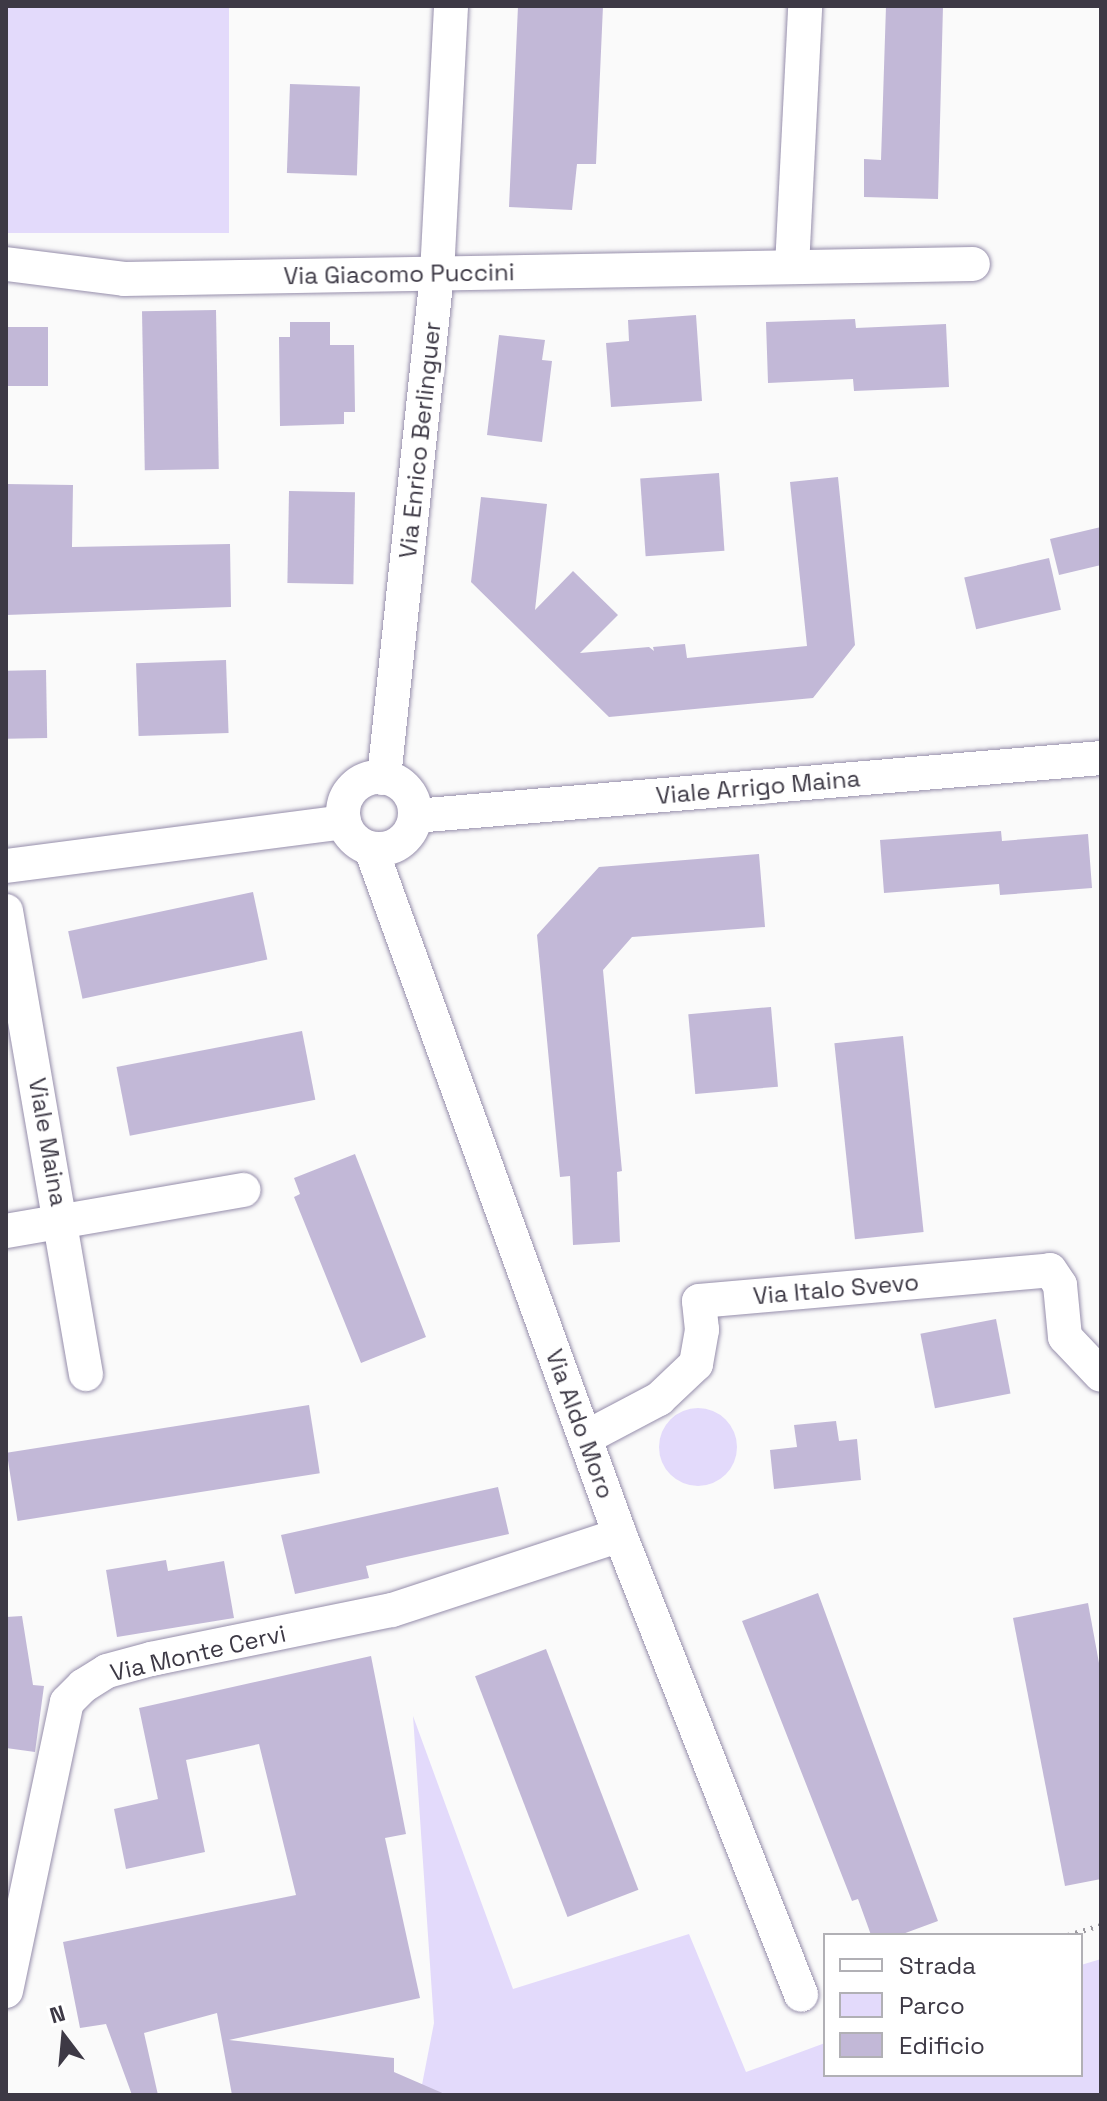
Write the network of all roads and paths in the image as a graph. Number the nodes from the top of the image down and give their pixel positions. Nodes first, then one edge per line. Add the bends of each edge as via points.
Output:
1 (451, 6) edge
2 (805, 6) edge
3 (6, 264) edge
4 (973, 264) dead end
5 (792, 267) junction
6 (437, 274) junction
7 (1101, 758) edge
8 (384, 778) junction
9 (415, 816) junction
10 (344, 822) junction
11 (371, 849) junction
12 (6, 866) edge
13 (6, 911) edge
14 (243, 1190) dead end
15 (62, 1222) junction
16 (6, 1231) edge
17 (86, 1374) dead end
18 (1101, 1375) edge
19 (585, 1438) junction
20 (620, 1535) junction
21 (1101, 1925) edge
22 (1075, 1933) edge
23 (6, 1991) edge
24 (801, 1995) dead end

1 - 6 street, Via Enrico Berlinguer
2 - 5 street
3 - 6 street, Via Giacomo Puccini via 124,279
4 - 5 street, Via Giacomo Puccini
5 - 6 street, Via Giacomo Puccini
6 - 8 street, Via Enrico Berlinguer
7 - 9 street, Viale Arrigo Maina
8 - 9 street via 404,787
8 - 10 street via 352,789
9 - 11 street via 395,846
10 - 11 street via 353,840
10 - 12 street
11 - 19 street, Via Aldo Moro
13 - 15 street, Viale Maina
14 - 15 street
15 - 16 street
15 - 17 street, Viale Maina
18 - 19 street, Via Italo Svevo via 1065,1337 1060,1285 1050,1270 699,1301 702,1330 696,1364 659,1399
19 - 20 street, Via Aldo Moro
20 - 23 street, Via Monte Cervi via 392,1610 151,1659 107,1671 83,1686 67,1702
20 - 24 street, Via Aldo Moro
21 - 22 path

